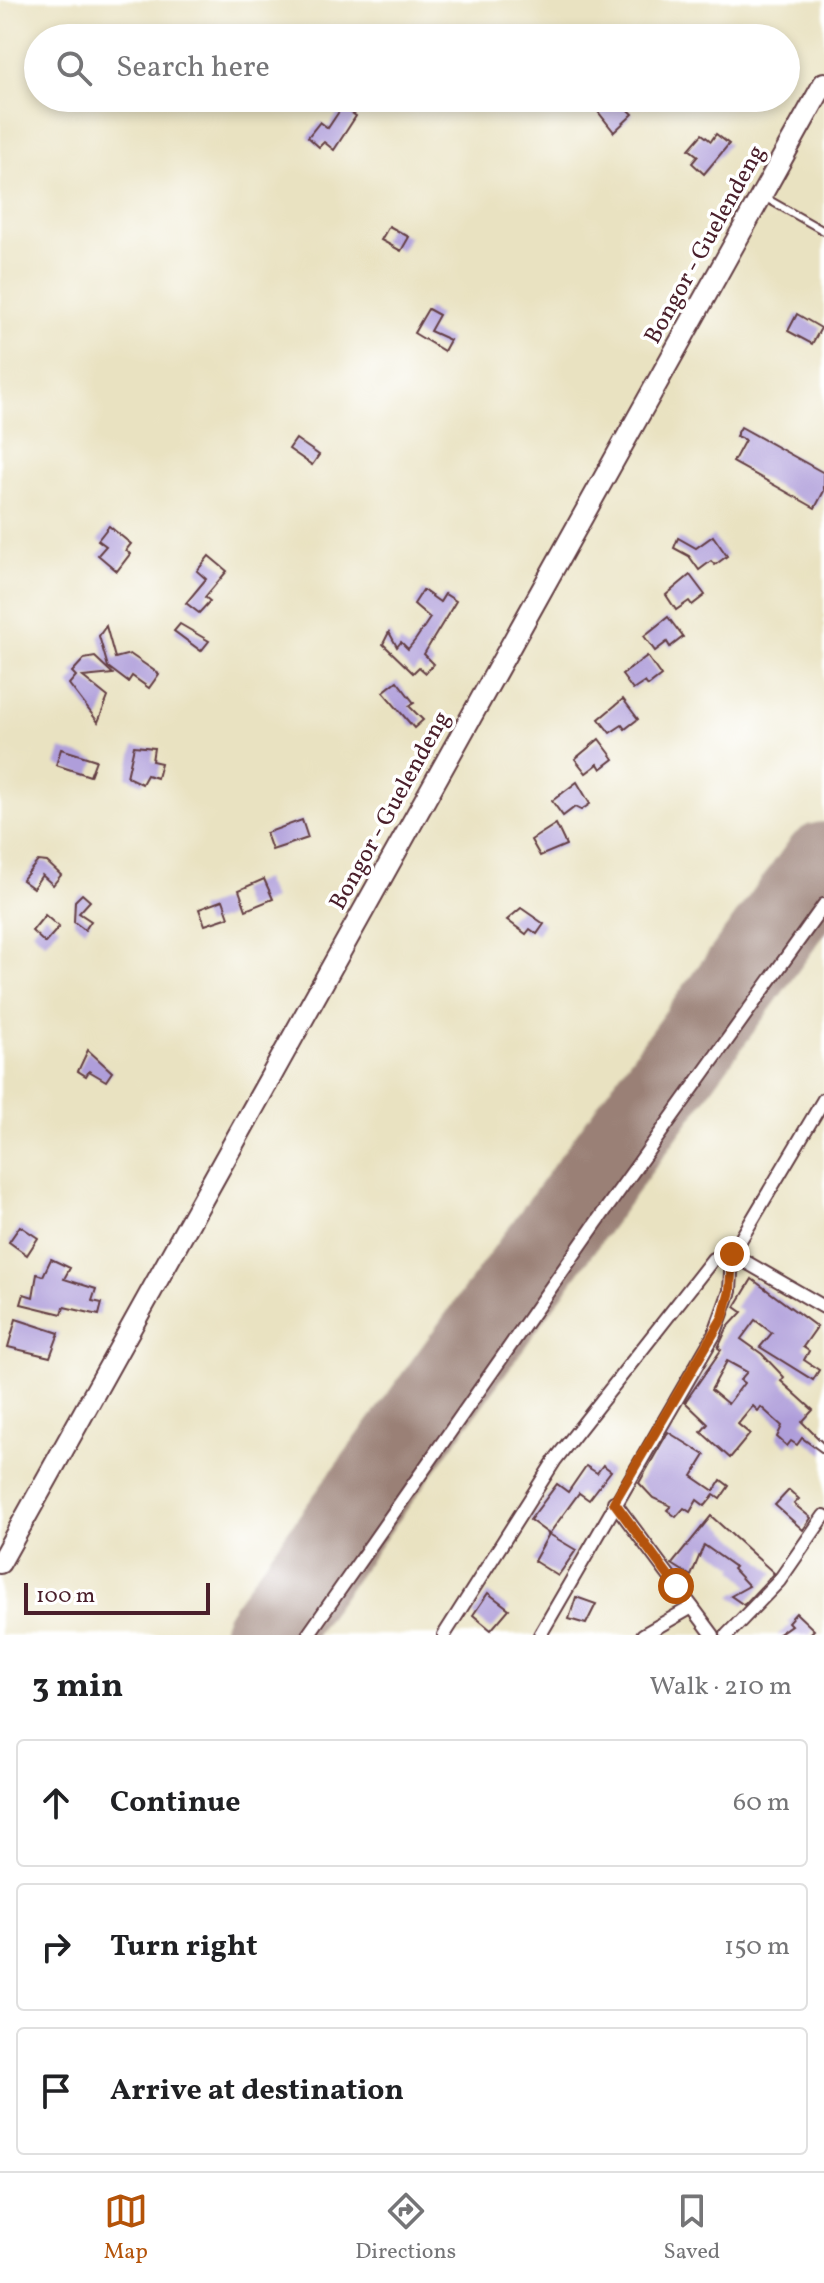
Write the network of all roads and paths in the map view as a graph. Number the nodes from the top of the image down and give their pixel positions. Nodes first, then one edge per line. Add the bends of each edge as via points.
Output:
1 (824, 83) edge
2 (761, 195) junction
3 (824, 231) edge
4 (824, 905) edge
5 (824, 1099) edge
6 (732, 1254) junction
7 (824, 1307) edge
8 (614, 1502) junction
9 (824, 1516) edge
10 (0, 1563) edge
11 (692, 1607) junction
12 (308, 1635) edge
13 (444, 1635) edge
14 (540, 1635) edge
15 (643, 1635) edge
16 (713, 1635) edge
17 (727, 1635) edge

1 - 2 highway, Bongor - Guelendeng
2 - 3 lane
2 - 10 highway, Bongor - Guelendeng
4 - 12 street
5 - 6 street
6 - 7 street
6 - 8 street via 723,1317
6 - 13 street via 713,1259 697,1275 555,1460
8 - 11 street
8 - 14 street
9 - 17 street via 779,1581
11 - 15 street
11 - 16 street

